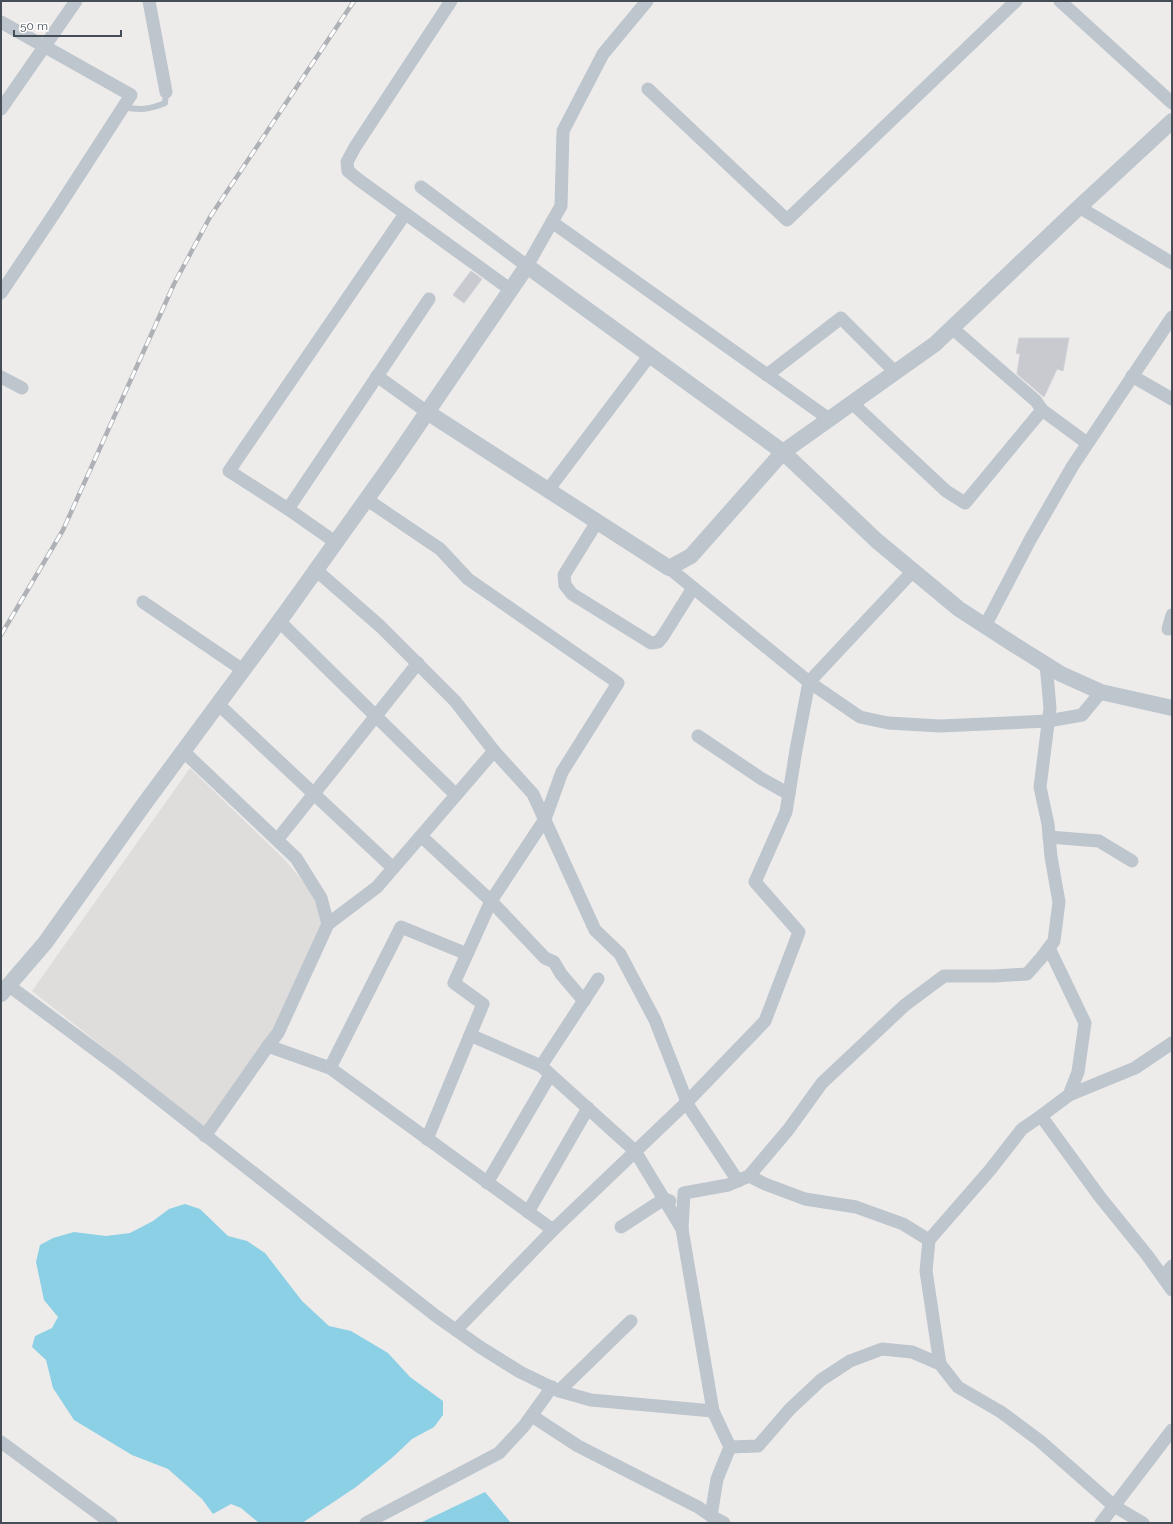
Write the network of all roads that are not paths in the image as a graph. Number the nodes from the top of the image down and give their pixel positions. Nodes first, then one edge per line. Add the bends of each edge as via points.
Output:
1 (76, 1) edge
2 (149, 1) edge
3 (452, 1) edge
4 (647, 1) edge
5 (1016, 1) edge
6 (1060, 1) edge
7 (1, 22) edge
8 (44, 46) junction
9 (648, 89) dead end
10 (166, 92) joint
11 (1172, 103) edge
12 (122, 108) junction
13 (1, 109) edge
14 (1172, 121) edge
15 (421, 187) dead end
16 (1079, 207) junction
17 (406, 214) junction
18 (552, 222) junction
19 (1172, 263) edge
20 (527, 266) junction
21 (511, 290) junction
22 (1, 293) edge
23 (429, 299) dead end
24 (1172, 317) edge
25 (952, 328) junction
26 (650, 355) junction
27 (895, 372) junction
28 (767, 375) junction
29 (377, 376) junction
30 (1132, 376) junction
31 (1, 377) edge
32 (22, 388) dead end
33 (1172, 399) edge
34 (852, 403) junction
35 (1042, 410) junction
36 (427, 412) junction
37 (829, 419) junction
38 (1087, 443) junction
39 (783, 452) junction
40 (548, 490) junction
41 (366, 499) junction
42 (288, 509) junction
43 (597, 522) junction
44 (335, 542) junction
45 (668, 568) junction
46 (316, 570) junction
47 (913, 571) junction
48 (693, 588) junction
49 (143, 602) dead end
50 (1172, 615) edge
51 (279, 621) junction
52 (985, 626) junction
53 (1168, 629) dead end
54 (418, 663) junction
55 (1046, 664) junction
56 (243, 670) junction
57 (809, 682) junction
58 (1101, 692) junction
59 (218, 704) junction
60 (1172, 708) edge
61 (376, 716) junction
62 (1048, 721) junction
63 (698, 736) dead end
64 (183, 751) junction
65 (494, 751) junction
66 (314, 794) junction
67 (789, 794) junction
68 (456, 795) junction
69 (545, 819) junction
70 (421, 836) junction
71 (1049, 836) junction
72 (277, 840) junction
73 (1132, 861) dead end
74 (393, 868) junction
75 (491, 901) junction
76 (328, 924) junction
77 (1049, 948) junction
78 (467, 954) junction
79 (598, 980) dead end
80 (4, 989) edge
81 (584, 1001) junction
82 (470, 1035) junction
83 (1172, 1043) edge
84 (268, 1046) junction
85 (540, 1066) junction
86 (330, 1068) junction
87 (550, 1075) junction
88 (1069, 1095) junction
89 (686, 1102) junction
90 (588, 1108) junction
91 (1041, 1116) junction
92 (205, 1136) junction
93 (427, 1139) junction
94 (635, 1151) junction
95 (743, 1178) junction
96 (487, 1182) junction
97 (664, 1198) junction
98 (683, 1206) junction
99 (528, 1212) junction
100 (621, 1227) dead end
101 (682, 1229) junction
102 (553, 1230) junction
103 (929, 1240) junction
104 (1172, 1266) edge
105 (1163, 1277) junction
106 (1172, 1290) edge
107 (631, 1321) dead end
108 (456, 1330) junction
109 (940, 1364) junction
110 (555, 1389) junction
111 (713, 1411) junction
112 (532, 1416) junction
113 (1172, 1430) edge
114 (1, 1442) edge
115 (730, 1447) junction
116 (1114, 1506) junction
117 (711, 1516) junction
118 (111, 1523) edge
119 (366, 1523) edge
120 (724, 1523) edge
121 (1101, 1523) edge
122 (1143, 1523) edge

1 - 8 street
2 - 10 street
3 - 17 street via 347,162 348,171
4 - 18 street via 603,54 563,131 561,206
5 - 9 street via 787,220
6 - 11 street
7 - 8 street
8 - 12 street via 131,94
8 - 13 street
10 - 12 lane via 165,103 155,107 141,110
12 - 22 street
14 - 16 street
15 - 20 street
16 - 19 street
16 - 25 street
17 - 21 street
17 - 42 street via 229,471
18 - 20 street
18 - 28 street
20 - 21 street
20 - 26 street
21 - 36 street
23 - 29 street
24 - 30 street
25 - 27 street via 935,344
25 - 35 street via 1036,401
26 - 39 street
26 - 40 street
27 - 28 street via 841,318
27 - 34 street
28 - 37 street
29 - 36 street
29 - 42 street
30 - 33 street
30 - 38 street
31 - 32 street
34 - 35 street via 946,490 965,503
34 - 37 street
35 - 38 street
36 - 40 street
36 - 41 street
37 - 39 street
38 - 52 street via 1030,540
39 - 45 street via 691,556
39 - 47 street via 877,541
40 - 43 street
41 - 44 street
41 - 69 street via 440,549 468,579 618,683 562,772
42 - 44 street
43 - 45 street
43 - 48 street via 564,575 565,585 572,594 651,643 658,642 663,636
44 - 46 street
45 - 48 street
46 - 51 street
46 - 54 street via 381,626
47 - 52 street via 959,609
47 - 57 street
48 - 57 street
49 - 56 street
50 - 53 street
51 - 56 street
51 - 61 street
52 - 55 street
54 - 61 street
54 - 65 street via 455,701
55 - 58 street via 1061,674
55 - 62 street via 1050,708
56 - 59 street
57 - 62 street via 860,717 888,723 940,726
57 - 67 street
58 - 60 street
58 - 62 street via 1082,715
59 - 64 street
59 - 66 street
61 - 66 street
61 - 68 street
62 - 71 street via 1040,787
63 - 67 street
64 - 72 street
64 - 80 street via 45,943
65 - 68 street
65 - 69 street via 533,794
66 - 72 street
66 - 74 street
67 - 89 street via 786,812 755,882 800,932 765,1021
68 - 70 street
69 - 75 street
69 - 89 street via 595,930 620,954 655,1020
70 - 74 street
70 - 75 street
71 - 73 street via 1099,841
71 - 77 street via 1059,902 1054,941
72 - 76 street via 296,858 321,898
74 - 76 street via 377,887
75 - 78 street
75 - 81 street via 546,958 554,962
76 - 84 street via 278,1033
77 - 88 street via 1085,1023 1078,1072
77 - 95 street via 1027,974 944,976 905,1005 822,1083 788,1130
78 - 82 street via 454,983 483,1004
78 - 86 street via 401,927
79 - 81 street
80 - 92 street via 117,1066
81 - 85 street
82 - 85 street
82 - 93 street
83 - 88 street via 1135,1068
84 - 86 street
84 - 92 street
85 - 87 street
86 - 93 street
87 - 90 street
87 - 96 street
88 - 91 street
89 - 94 street
89 - 95 street
90 - 94 street
90 - 99 street
91 - 103 street via 1022,1129
91 - 105 street
92 - 108 street
93 - 96 street
94 - 97 street
94 - 102 street
95 - 98 street via 728,1185 684,1193
95 - 103 street via 805,1199 856,1207 903,1224
96 - 99 street
97 - 98 street
97 - 100 street
97 - 101 street
98 - 101 street
99 - 102 street
101 - 111 street
102 - 108 street
103 - 109 street via 926,1271
104 - 105 street
105 - 106 street
107 - 110 street
108 - 110 street via 520,1372
109 - 115 street via 912,1352 882,1349 850,1361 821,1380 790,1409 758,1446
109 - 116 street via 958,1387 1001,1412 1040,1441
110 - 111 street via 591,1400
110 - 112 street
111 - 115 street
112 - 117 street via 578,1446
112 - 119 street via 499,1453
113 - 116 street
114 - 118 street
115 - 117 street via 717,1479
116 - 121 street
116 - 122 street
117 - 120 street

